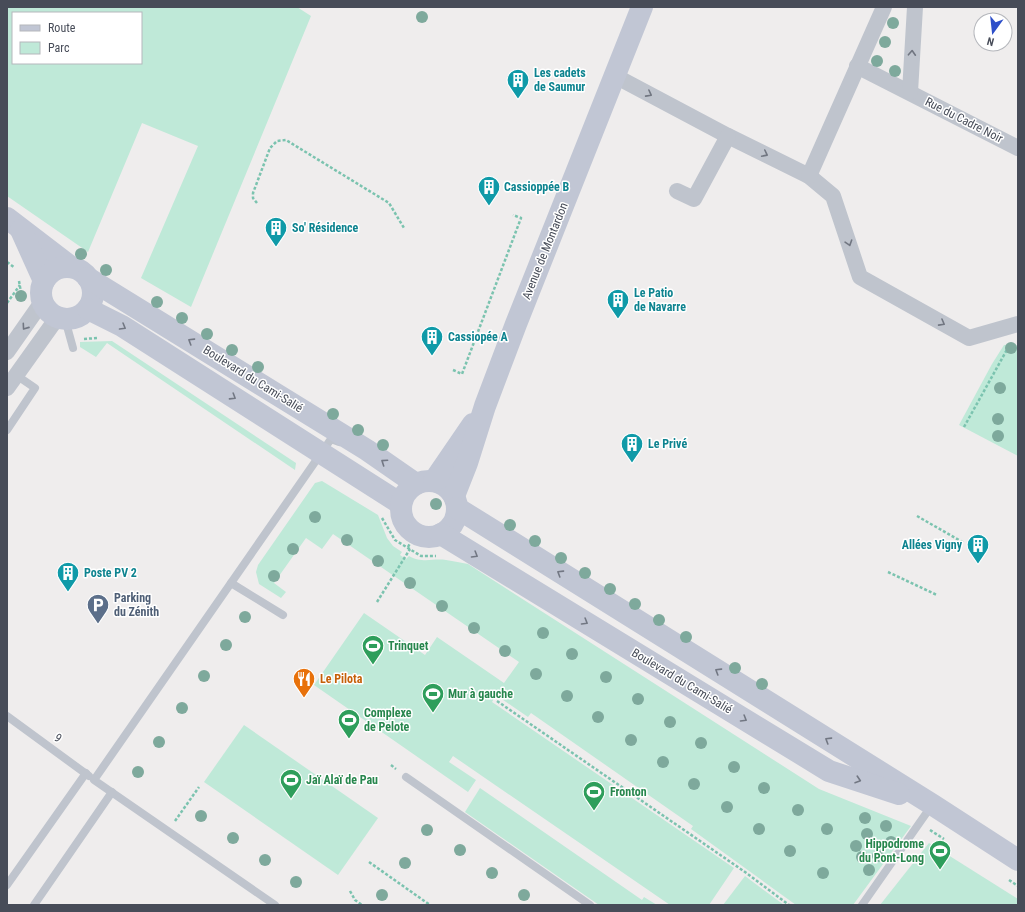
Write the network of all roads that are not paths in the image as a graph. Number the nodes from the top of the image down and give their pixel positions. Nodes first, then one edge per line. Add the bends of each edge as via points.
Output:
1 (642, 7) edge
2 (884, 7) edge
3 (915, 7) edge
4 (857, 66) junction
5 (615, 76) junction
6 (910, 92) junction
7 (728, 136) junction
8 (1018, 148) edge
9 (809, 176) junction
10 (677, 191) dead end
11 (13, 223) edge
12 (80, 273) junction
13 (52, 305) junction
14 (88, 309) junction
15 (1013, 325) edge
16 (74, 348) dead end
17 (7, 352) edge
18 (12, 381) edge
19 (485, 406) junction
20 (9, 421) edge
21 (7, 430) edge
22 (367, 450) junction
23 (322, 453) junction
24 (425, 482) junction
25 (455, 502) junction
26 (401, 504) junction
27 (441, 534) junction
28 (231, 583) junction
29 (283, 615) dead end
30 (7, 716) edge
31 (86, 773) junction
32 (406, 777) dead end
33 (94, 780) junction
34 (112, 792) junction
35 (933, 805) junction
36 (1018, 860) edge
37 (7, 885) edge
38 (34, 905) edge
39 (275, 905) edge
40 (590, 905) edge
41 (862, 905) edge

1 - 5 street, Avenue de Montardon
2 - 4 street
6 -> 3 street
4 - 6 street, Rue du Cadre Noir
4 - 9 street
5 -> 7 street
5 - 19 street, Avenue de Montardon
6 - 8 street, Rue du Cadre Noir
7 -> 9 street
7 - 10 street via 694,199
9 -> 15 street via 833,196 860,277 969,338
11 - 12 street, Boulevard du Cami-Salié
11 - 13 street, Boulevard du Cami-Salié
12 - 13 street via 63,267 48,275
12 - 14 street via 92,285 92,301
22 -> 12 street, Boulevard du Cami-Salié
13 - 14 street via 78,317
13 - 16 lane
13 -> 17 street via 27,325
13 - 18 street
14 -> 23 street via 122,326
18 - 20 lane via 35,388
19 - 24 street, Avenue de Montardon via 450,456
19 - 25 street, Avenue de Montardon
20 - 21 lane
22 - 23 lane via 331,439
24 -> 22 street, Boulevard du Cami-Salié
23 - 26 street
23 - 28 lane
24 - 25 street via 442,484 449,489
24 - 26 street via 409,488
25 - 27 street via 456,516 453,523
35 -> 25 street, Boulevard du Cami-Salié
26 - 27 street via 400,512 408,528 411,543 424,537
27 -> 35 street, Boulevard du Cami-Salié via 829,771
28 - 29 lane
28 - 33 lane
30 - 31 lane, 9
31 - 33 lane, 9
31 - 37 lane
32 - 40 lane
33 - 34 lane, 9
34 - 38 lane
34 - 39 lane, 9
35 - 36 street, Boulevard du Cami-Salié
35 - 41 lane

